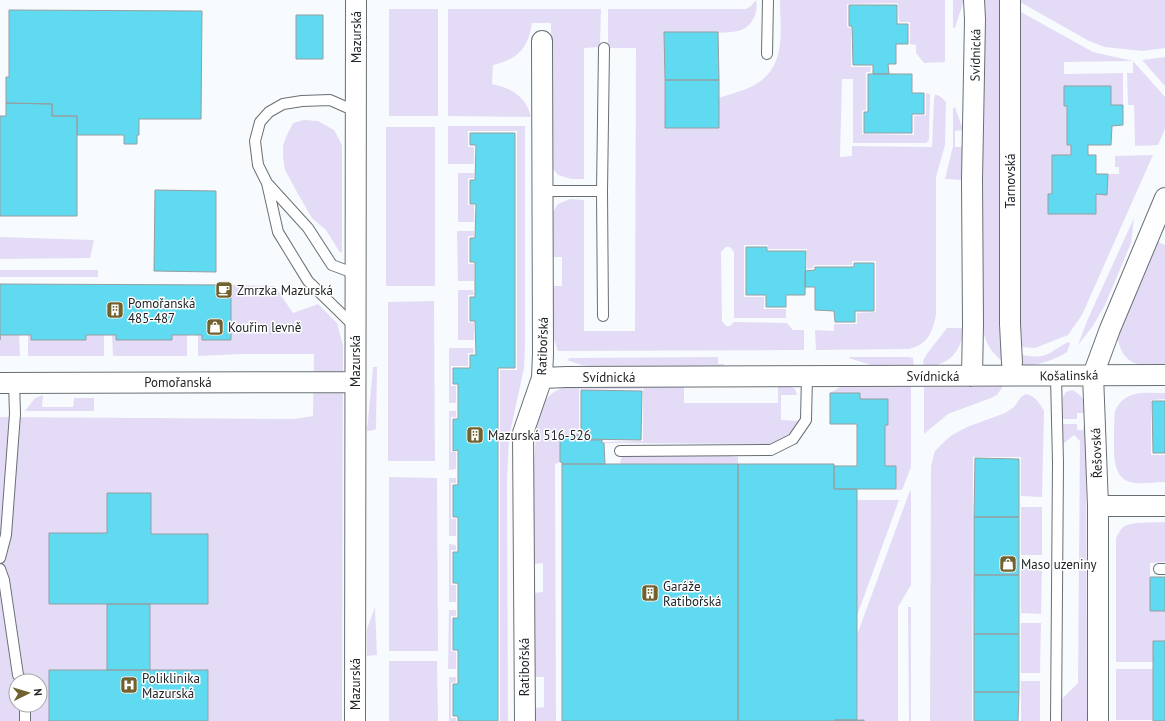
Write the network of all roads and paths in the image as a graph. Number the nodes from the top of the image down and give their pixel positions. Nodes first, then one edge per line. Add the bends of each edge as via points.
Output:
1 (356, 0) edge
2 (768, 0) edge
3 (974, 0) edge
4 (1010, 0) edge
5 (542, 41) dead end
6 (604, 48) dead end
7 (767, 54) dead end
8 (355, 112) junction
9 (267, 183) junction
10 (543, 191) junction
11 (602, 191) junction
12 (1165, 198) edge
13 (356, 274) junction
14 (603, 316) dead end
15 (355, 327) junction
16 (1012, 363) dead end
17 (1093, 375) junction
18 (1165, 375) edge
19 (807, 376) junction
20 (972, 376) junction
21 (1056, 376) junction
22 (542, 378) junction
23 (355, 382) junction
24 (7, 383) edge
25 (620, 451) dead end
26 (1098, 506) junction
27 (1165, 506) edge
28 (0, 558) edge
29 (0, 569) edge
30 (18, 673) edge
31 (355, 721) edge
32 (525, 721) edge
33 (1056, 721) edge
34 (1098, 721) edge

1 - 8 street, Mazurská
2 - 7 lane
3 - 20 street, Svídnická
4 - 16 street, Tarnovská
5 - 10 street, Ratibořská
6 - 11 lane
8 - 9 lane via 330,100 284,104 269,112 260,122 255,141 258,165
8 - 13 street, Mazurská
9 - 13 lane via 308,228 332,265
9 - 15 lane via 278,232 308,281
10 - 11 lane
10 - 22 street, Ratibořská
11 - 14 lane
12 - 17 street, Řešovská
13 - 15 street, Mazurská
15 - 23 street, Mazurská
17 - 18 street, Košalinská
17 - 21 street, Košalinská
17 - 26 street, Řešovská
19 - 20 street, Svídnická
19 - 22 street, Svídnická
19 - 25 lane via 806,420 793,439 771,450
20 - 21 street, Košalinská
21 - 33 lane
22 - 32 street, Ratibořská via 522,433
23 - 24 street, Pomořanská
23 - 31 street, Mazurská
24 - 28 lane via 15,414 6,535
26 - 27 street
26 - 34 street, Řešovská
29 - 30 lane via 4,580

